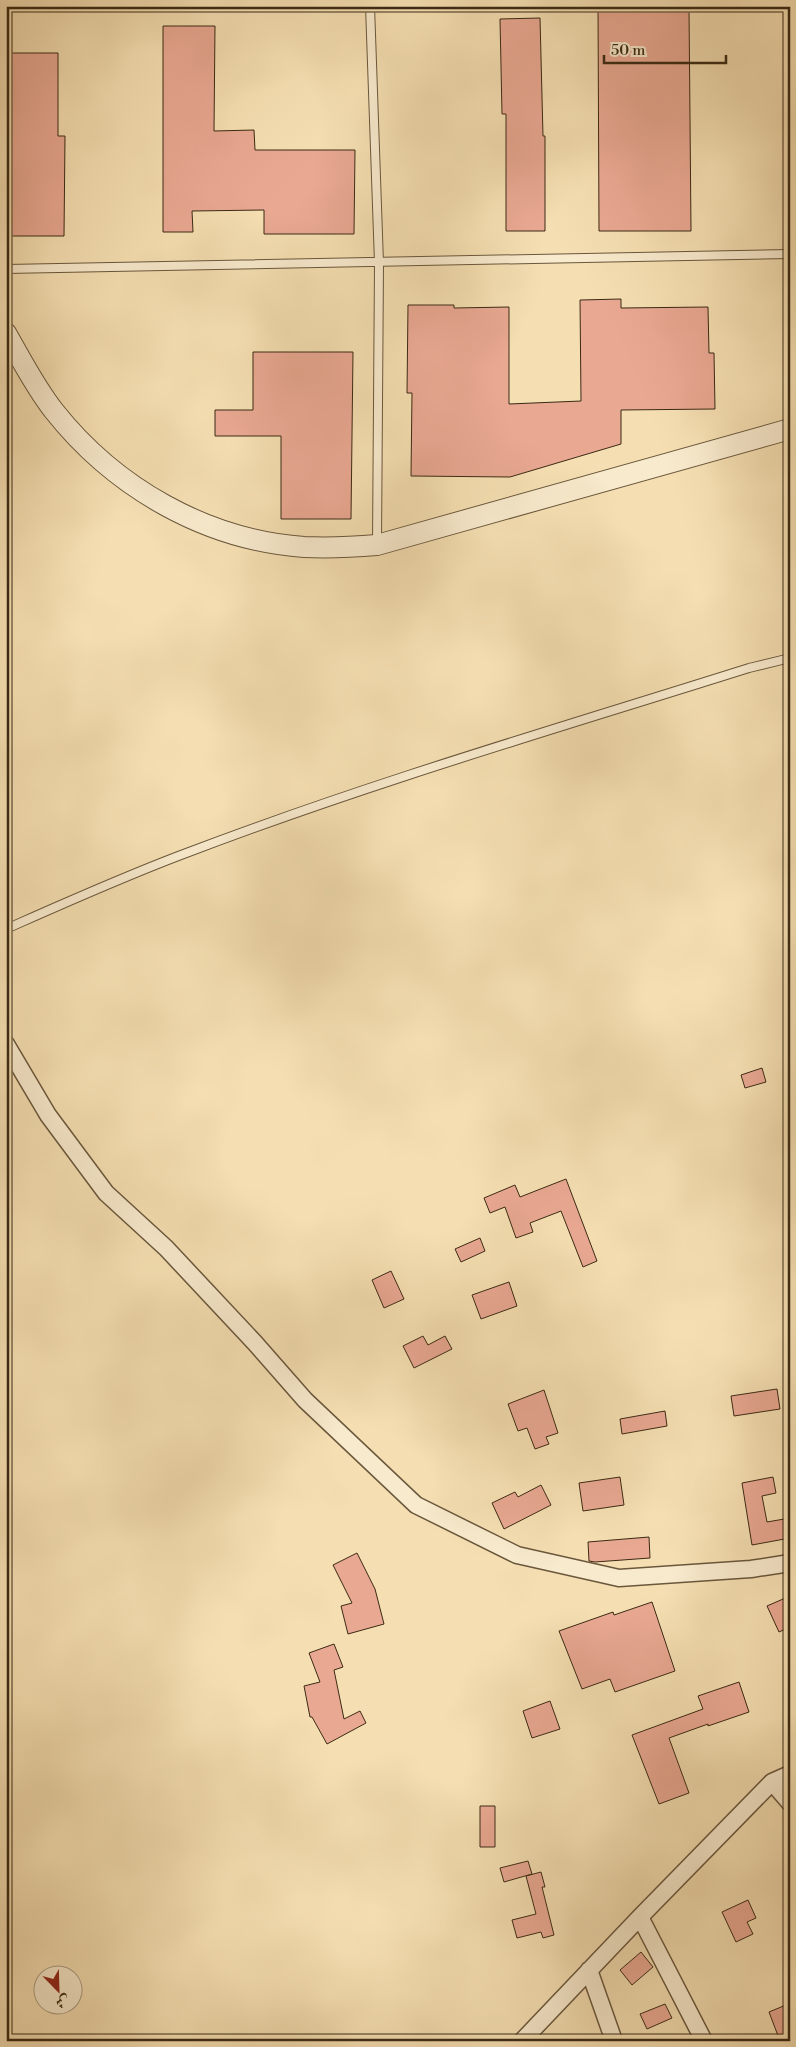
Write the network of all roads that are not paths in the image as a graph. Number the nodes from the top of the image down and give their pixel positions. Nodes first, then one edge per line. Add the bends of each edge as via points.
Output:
1 (370, 6) edge
2 (790, 254) edge
3 (379, 263) junction
4 (6, 269) edge
5 (6, 333) edge
6 (790, 429) edge
7 (377, 545) junction
8 (790, 658) edge
9 (6, 929) edge
10 (6, 1044) edge
11 (790, 1563) edge
12 (790, 1774) edge
13 (772, 1782) junction
14 (790, 1803) edge
15 (640, 1917) junction
16 (589, 1970) junction
17 (522, 2041) edge
18 (614, 2041) edge
19 (704, 2041) edge

1 - 3 lane
2 - 3 lane
3 - 4 lane
3 - 7 lane
5 - 7 street via 53,410 77,438 132,486 164,505 197,521 267,542 303,547
6 - 7 street
8 - 9 lane via 285,817 119,880
10 - 11 street via 48,1115 106,1193 166,1248 305,1400 416,1505 517,1555 619,1578 751,1570
12 - 13 street
13 - 14 street
13 - 15 street
15 - 16 street
15 - 19 street
16 - 17 street
16 - 18 street

